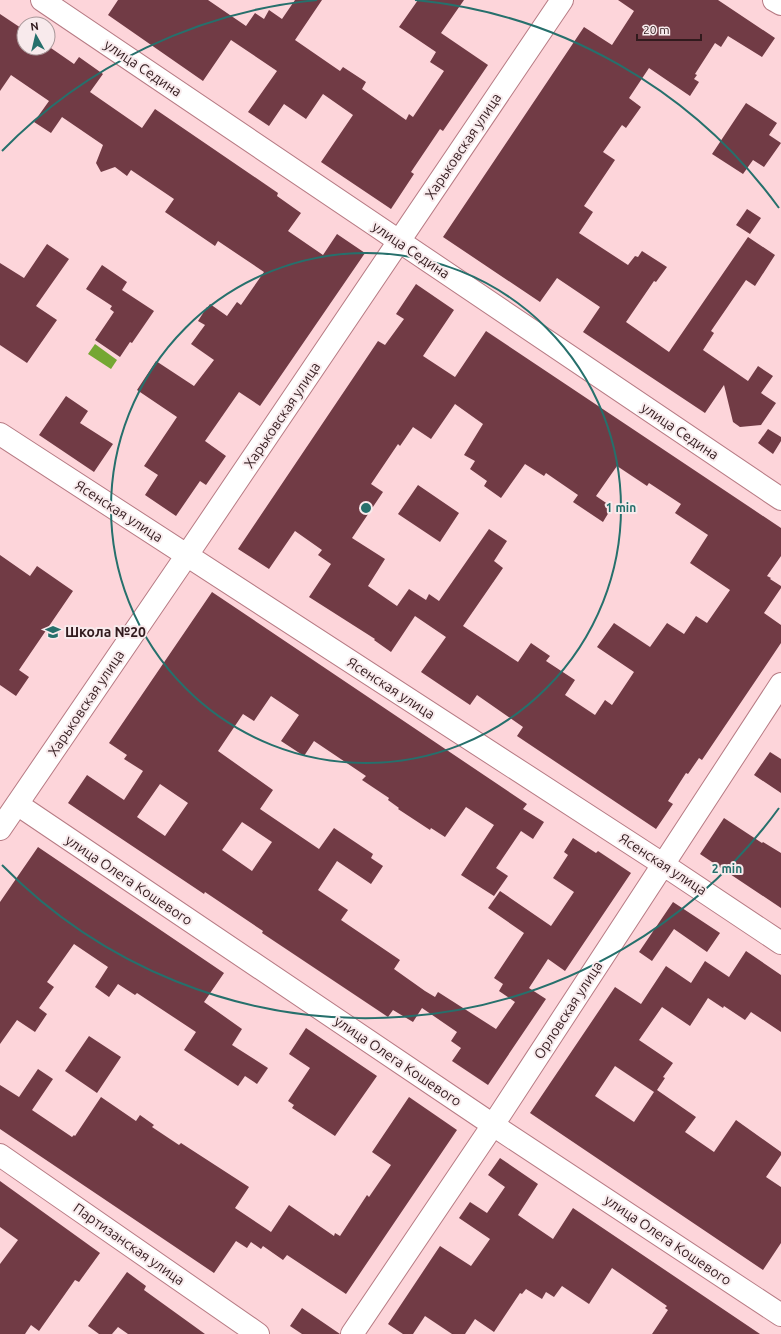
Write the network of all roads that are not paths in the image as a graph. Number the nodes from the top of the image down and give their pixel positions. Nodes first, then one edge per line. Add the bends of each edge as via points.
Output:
1 (42, 0) edge
2 (562, 0) edge
3 (774, 0) edge
4 (781, 4) edge
5 (399, 241) junction
6 (0, 434) edge
7 (781, 499) edge
8 (187, 555) junction
9 (781, 684) edge
10 (17, 804) junction
11 (0, 829) edge
12 (664, 865) junction
13 (781, 943) edge
14 (493, 1125) junction
15 (0, 1155) edge
16 (781, 1315) edge
17 (258, 1334) edge
18 (352, 1334) edge

1 - 5 street, улица Седина
2 - 5 street, Харьковская улица
3 - 4 street
5 - 7 street, улица Седина
5 - 8 street, Харьковская улица
6 - 8 street, Ясенская улица
8 - 10 street, Харьковская улица
8 - 12 street, Ясенская улица
9 - 12 street, Орловская улица
10 - 11 street, Харьковская улица
10 - 14 street, улица Олега Кошевого
12 - 13 street, Ясенская улица
12 - 14 street, Орловская улица
14 - 16 street, улица Олега Кошевого
14 - 18 street, Орловская улица
15 - 17 street, Партизанская улица

